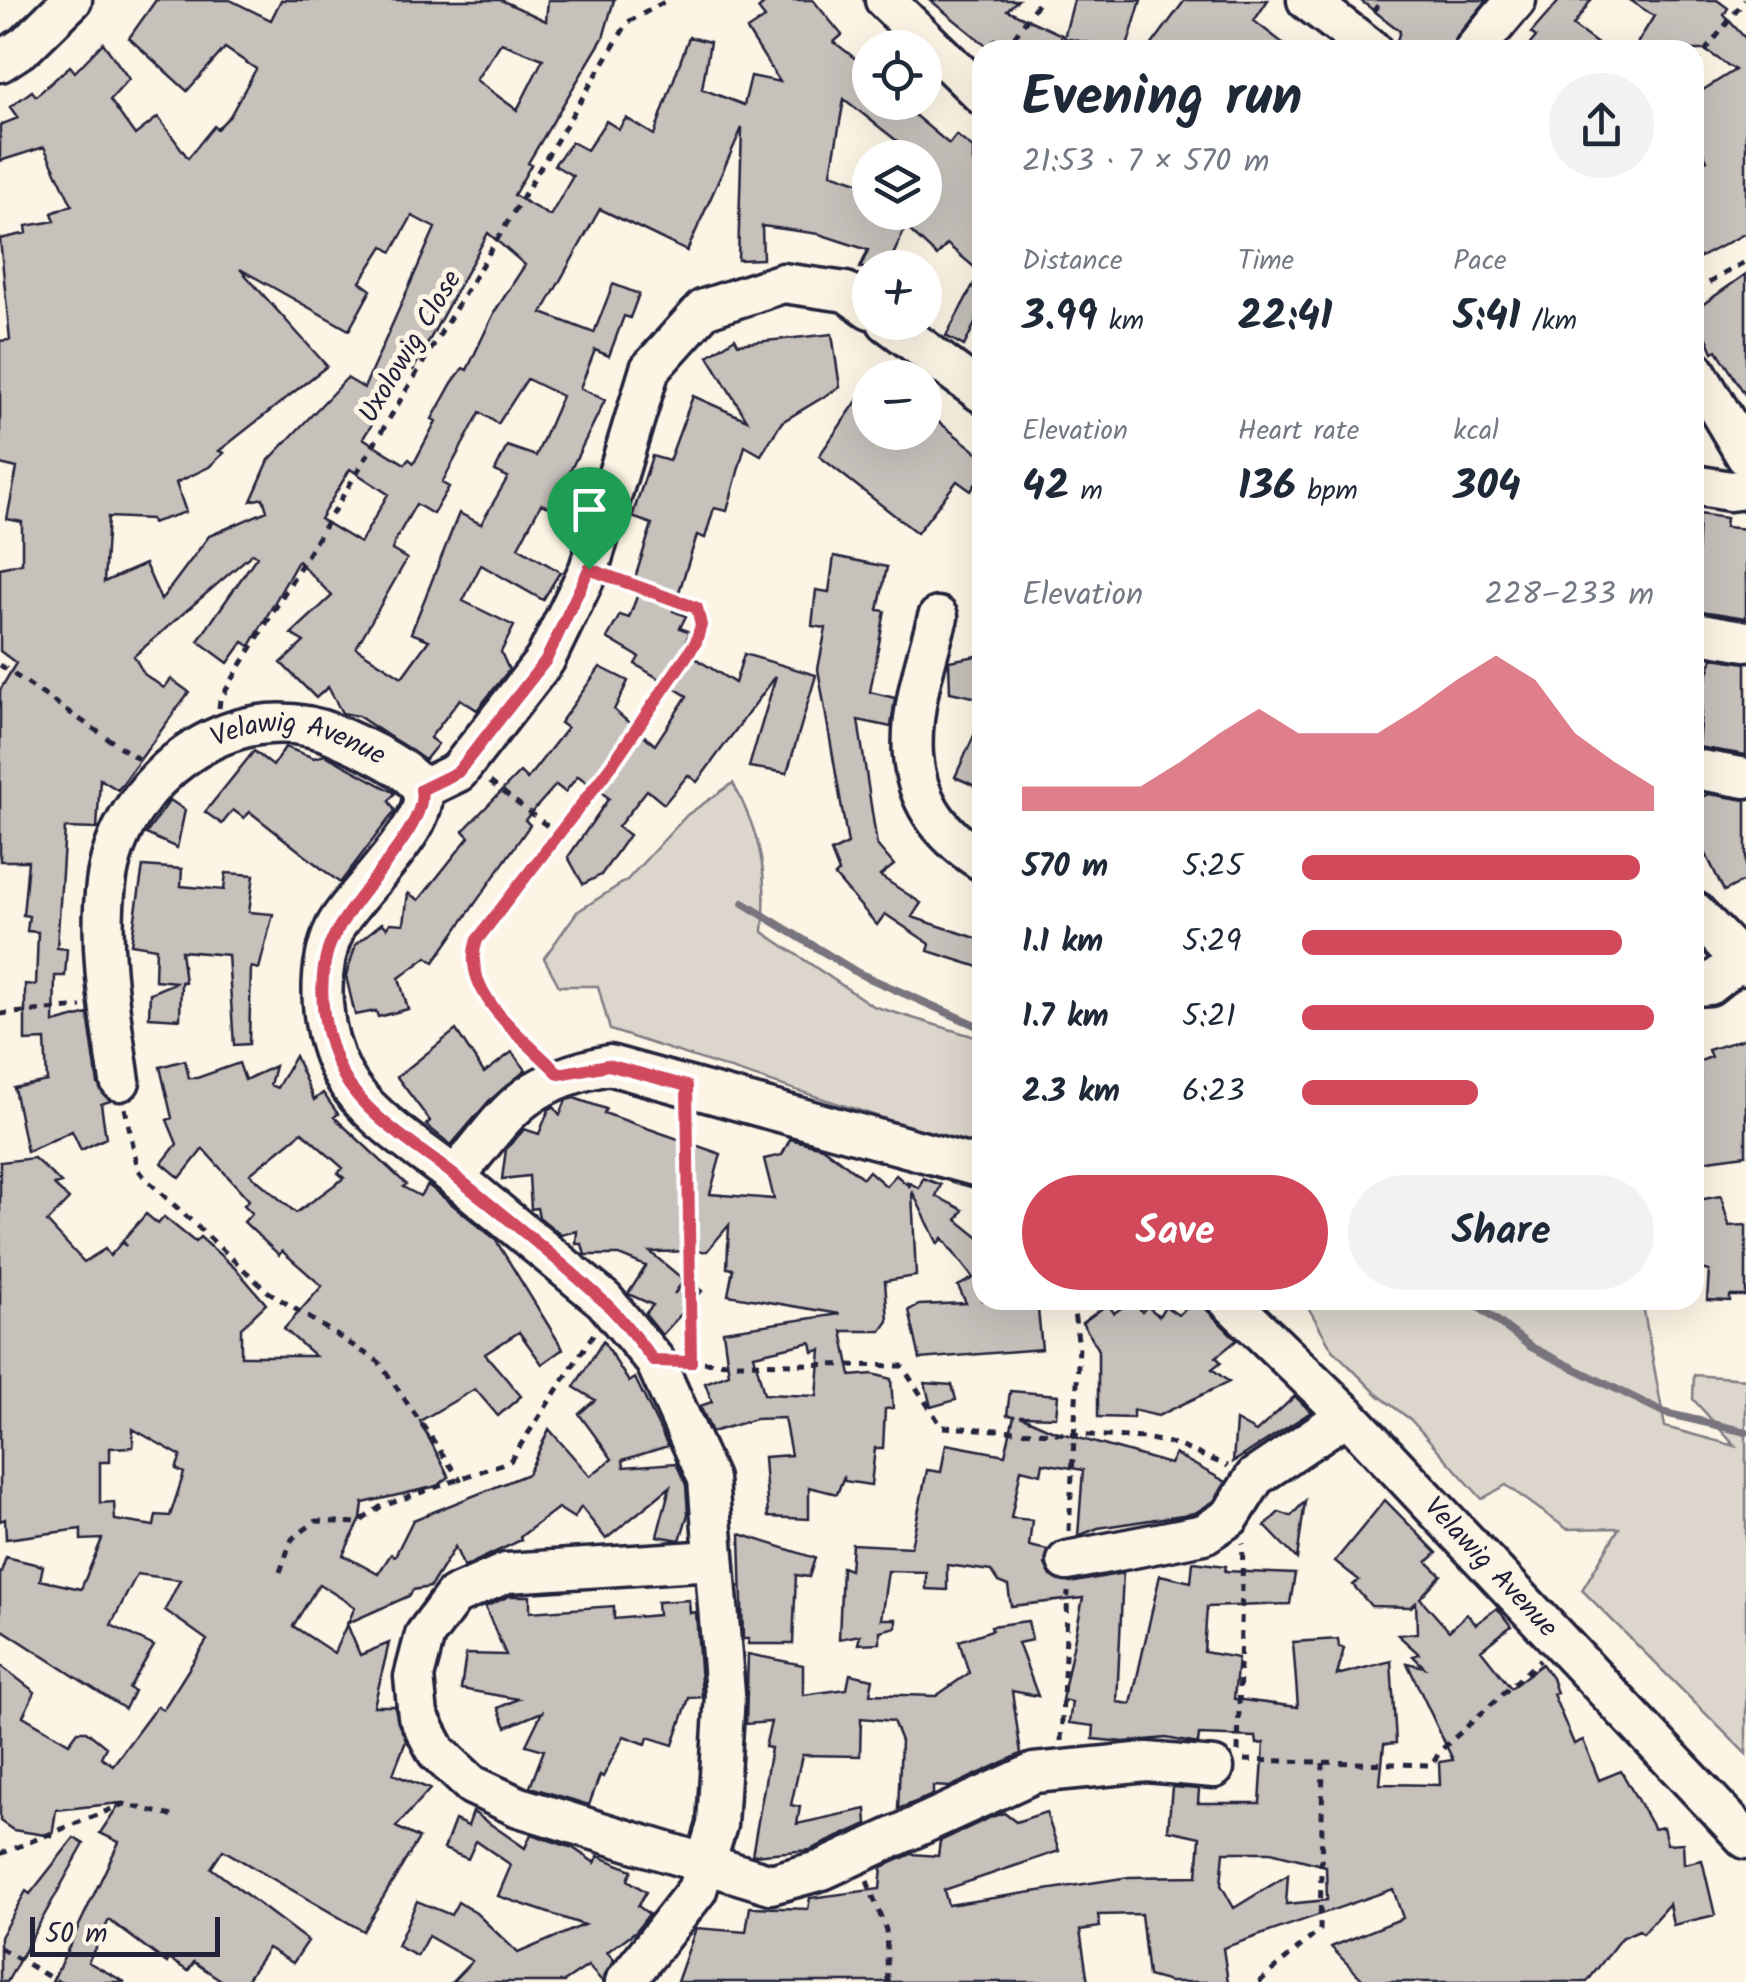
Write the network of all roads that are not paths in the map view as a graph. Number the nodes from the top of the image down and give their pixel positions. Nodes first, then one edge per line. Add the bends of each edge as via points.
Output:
1 (72, 0) edge
2 (885, 0) edge
3 (1308, 0) edge
4 (1516, 0) edge
5 (1359, 40) edge
6 (1482, 40) edge
7 (0, 62) edge
8 (972, 85) edge
9 (852, 296) edge
10 (912, 340) edge
11 (1704, 385) edge
12 (972, 386) edge
13 (1746, 456) edge
14 (1704, 486) edge
15 (1746, 489) edge
16 (938, 617) dead end
17 (1704, 634) edge
18 (1746, 642) edge
19 (1704, 771) edge
20 (1746, 778) edge
21 (421, 790) junction
22 (972, 855) edge
23 (1704, 922) edge
24 (1742, 964) edge
25 (1704, 985) edge
26 (120, 1080) road end
27 (972, 1165) edge
28 (455, 1176) junction
29 (1238, 1310) edge
30 (1347, 1414) junction
31 (714, 1560) junction
32 (1067, 1561) dead end
33 (1226, 1764) road end
34 (1746, 1839) edge
35 (704, 1867) junction
36 (625, 1982) edge

1 - 7 street
2 - 8 street
3 - 5 street
4 - 6 street
9 - 21 street via 783,283 704,308 650,369 589,569 546,660 458,772
10 - 12 street
11 - 13 street
14 - 15 street
16 - 22 street via 910,735 913,766 934,820
17 - 18 street
19 - 20 street
21 - 26 street, Velawig Avenue via 364,747 321,730 252,725 219,736 161,774 110,862 105,886 109,1004
21 - 28 street, Velawig Avenue via 412,830 336,928 322,1001 345,1078 390,1126
23 - 24 street
24 - 25 street
27 - 28 street via 608,1065 559,1074 514,1104
28 - 31 street, Velawig Avenue via 673,1362 708,1480
29 - 30 street, Velawig Avenue
30 - 32 street via 1248,1490 1204,1534
30 - 34 street, Velawig Avenue
31 - 35 street, Velawig Avenue via 725,1694 717,1825
31 - 35 street via 506,1573 454,1596 425,1635 414,1677 418,1716 438,1752 472,1785 519,1807
33 - 35 street via 1147,1762 1034,1773 822,1870 771,1884
35 - 36 street, Velawig Avenue via 697,1890

